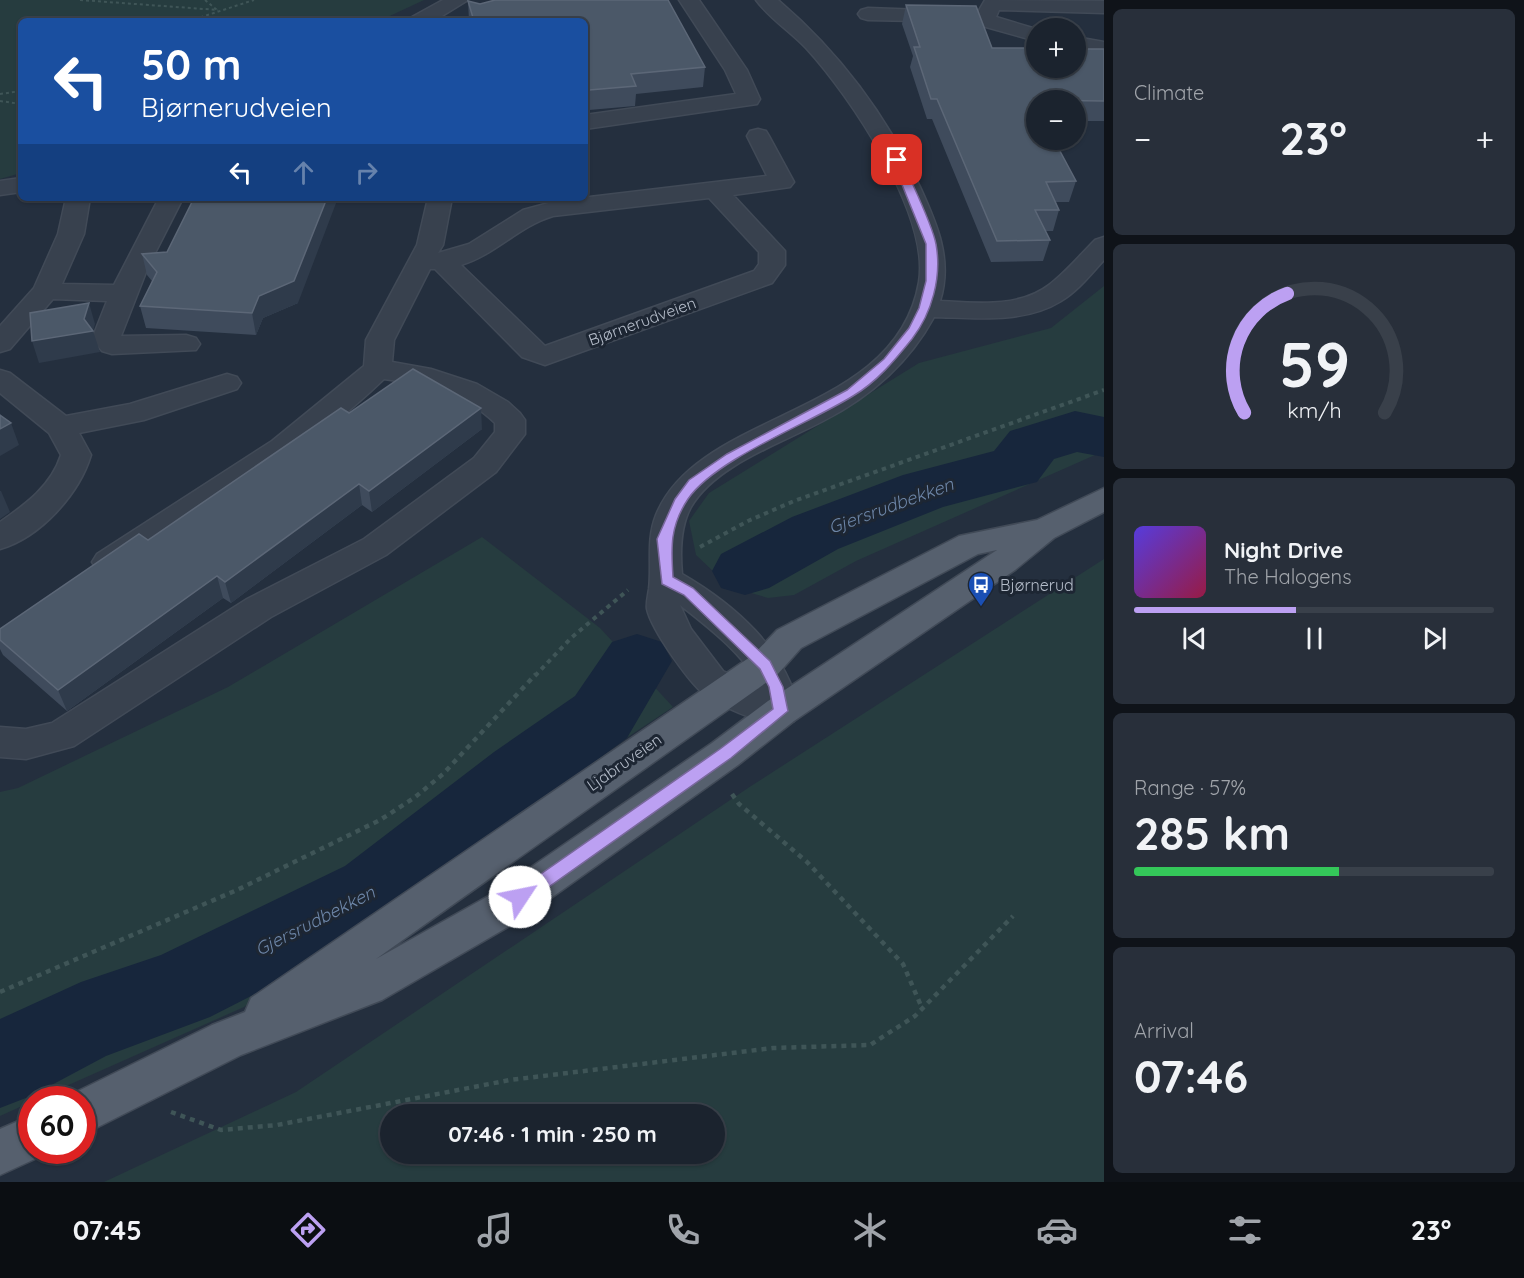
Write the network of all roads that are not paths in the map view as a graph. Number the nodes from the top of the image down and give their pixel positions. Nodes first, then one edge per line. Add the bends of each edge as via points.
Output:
1 (458, 0) edge
2 (689, 0) edge
3 (766, 0) edge
4 (1104, 7) edge
5 (868, 14) dead end
6 (425, 18) edge
7 (985, 20) junction
8 (1026, 32) edge
9 (1086, 45) edge
10 (1104, 48) edge
11 (588, 122) edge
12 (758, 136) dead end
13 (18, 185) edge
14 (0, 188) edge
15 (714, 189) junction
16 (77, 201) edge
17 (169, 201) edge
18 (439, 201) edge
19 (1104, 244) edge
20 (433, 262) junction
21 (46, 291) junction
22 (122, 292) junction
23 (924, 308) junction
24 (0, 343) edge
25 (186, 344) dead end
26 (378, 369) junction
27 (0, 379) edge
28 (227, 383) dead end
29 (61, 427) junction
30 (1104, 499) edge
31 (1043, 530) junction
32 (0, 538) edge
33 (86, 576) edge
34 (666, 580) junction
35 (765, 665) junction
36 (728, 690) junction
37 (781, 711) junction
38 (0, 742) edge
39 (227, 1040) junction
40 (96, 1106) edge
41 (18, 1144) edge
42 (0, 1152) edge

1 - 6 street
2 - 11 street via 736,70 749,99
3 - 23 street via 842,75 897,160 931,244 932,281
4 - 7 street via 992,4
5 - 7 street via 969,16
7 - 8 street
9 - 10 street
12 - 15 street via 782,182
13 - 14 street
15 - 20 street via 556,207 528,217 472,255
15 - 20 street, Bjørnerudveien via 772,250 772,266 763,277 545,357 532,351
16 - 21 street via 71,234
17 - 22 street
18 - 20 street
19 - 23 street via 1052,296 1033,304 980,310
20 - 26 street via 380,340
21 - 22 street
21 - 24 street
22 - 25 street via 108,342
23 - 34 street via 901,348 851,392 732,457 694,483 681,499 663,539
26 - 33 street via 303,435
26 - 38 street via 426,376 498,406 510,420 510,434 485,465 375,547 259,608 61,736 26,744
27 - 29 street
28 - 29 street via 134,412
29 - 32 street via 76,455 73,468 46,503
30 - 31 main road, Ljabruveien
31 - 35 main road, Ljabruveien via 970,544 789,639
31 - 37 main road, Ljabruveien via 1004,562
34 - 35 street via 688,592
34 - 36 street via 664,611 711,682
35 - 36 main road, Ljabruveien
35 - 37 street via 776,687
36 - 37 street via 750,702
36 - 39 main road, Ljabruveien
37 - 39 main road, Ljabruveien via 507,907 367,986
39 - 40 main road, Ljabruveien
41 - 42 main road

